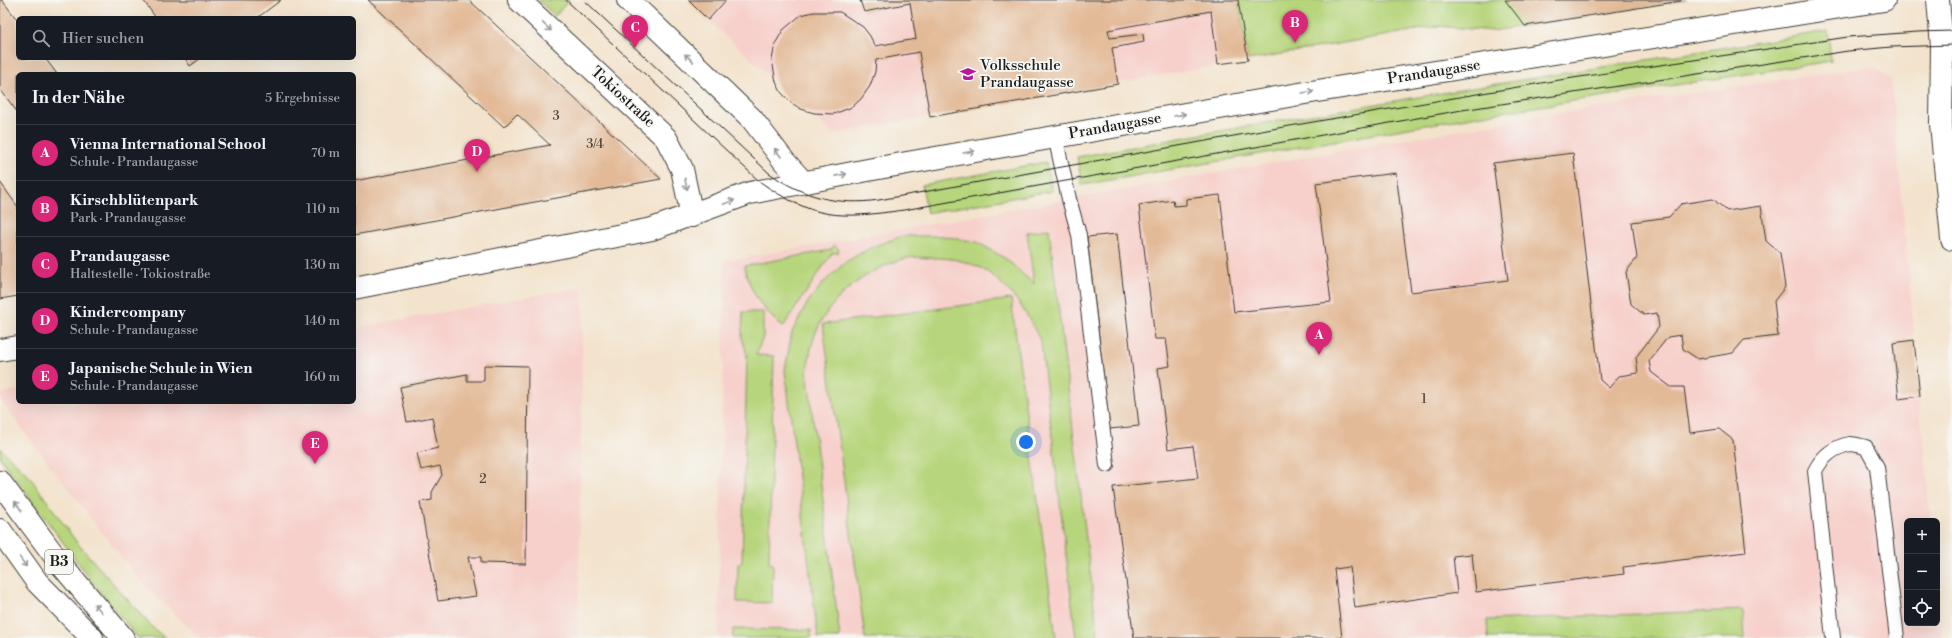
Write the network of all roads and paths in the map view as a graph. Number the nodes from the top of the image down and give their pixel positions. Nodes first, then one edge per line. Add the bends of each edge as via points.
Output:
1 (519, 0) edge
2 (628, 0) edge
3 (1884, 0) edge
4 (1938, 0) edge
5 (1055, 136) junction
6 (803, 182) junction
7 (692, 216) junction
8 (1952, 239) edge
9 (356, 288) edge
10 (16, 347) edge
11 (0, 350) edge
12 (1106, 465) dead end
13 (0, 482) edge
14 (0, 530) edge
15 (92, 638) edge
16 (123, 638) edge
17 (1833, 638) edge
18 (1897, 638) edge

1 -> 7 street, Tokiostraße via 666,138 682,169
6 -> 2 street via 752,118
5 -> 3 street, Prandaugasse
4 - 8 street via 1942,46 1941,124
6 -> 5 street, Prandaugasse
5 - 12 lane via 1068,199 1079,235
7 -> 6 street, Prandaugasse via 750,193
7 - 9 street, Prandaugasse via 652,229
10 - 11 street
16 -> 13 street, B3 via 59,562
14 -> 15 street, B3 via 37,582
17 - 18 lane via 1815,471 1820,461 1832,451 1851,444 1866,447 1877,467

